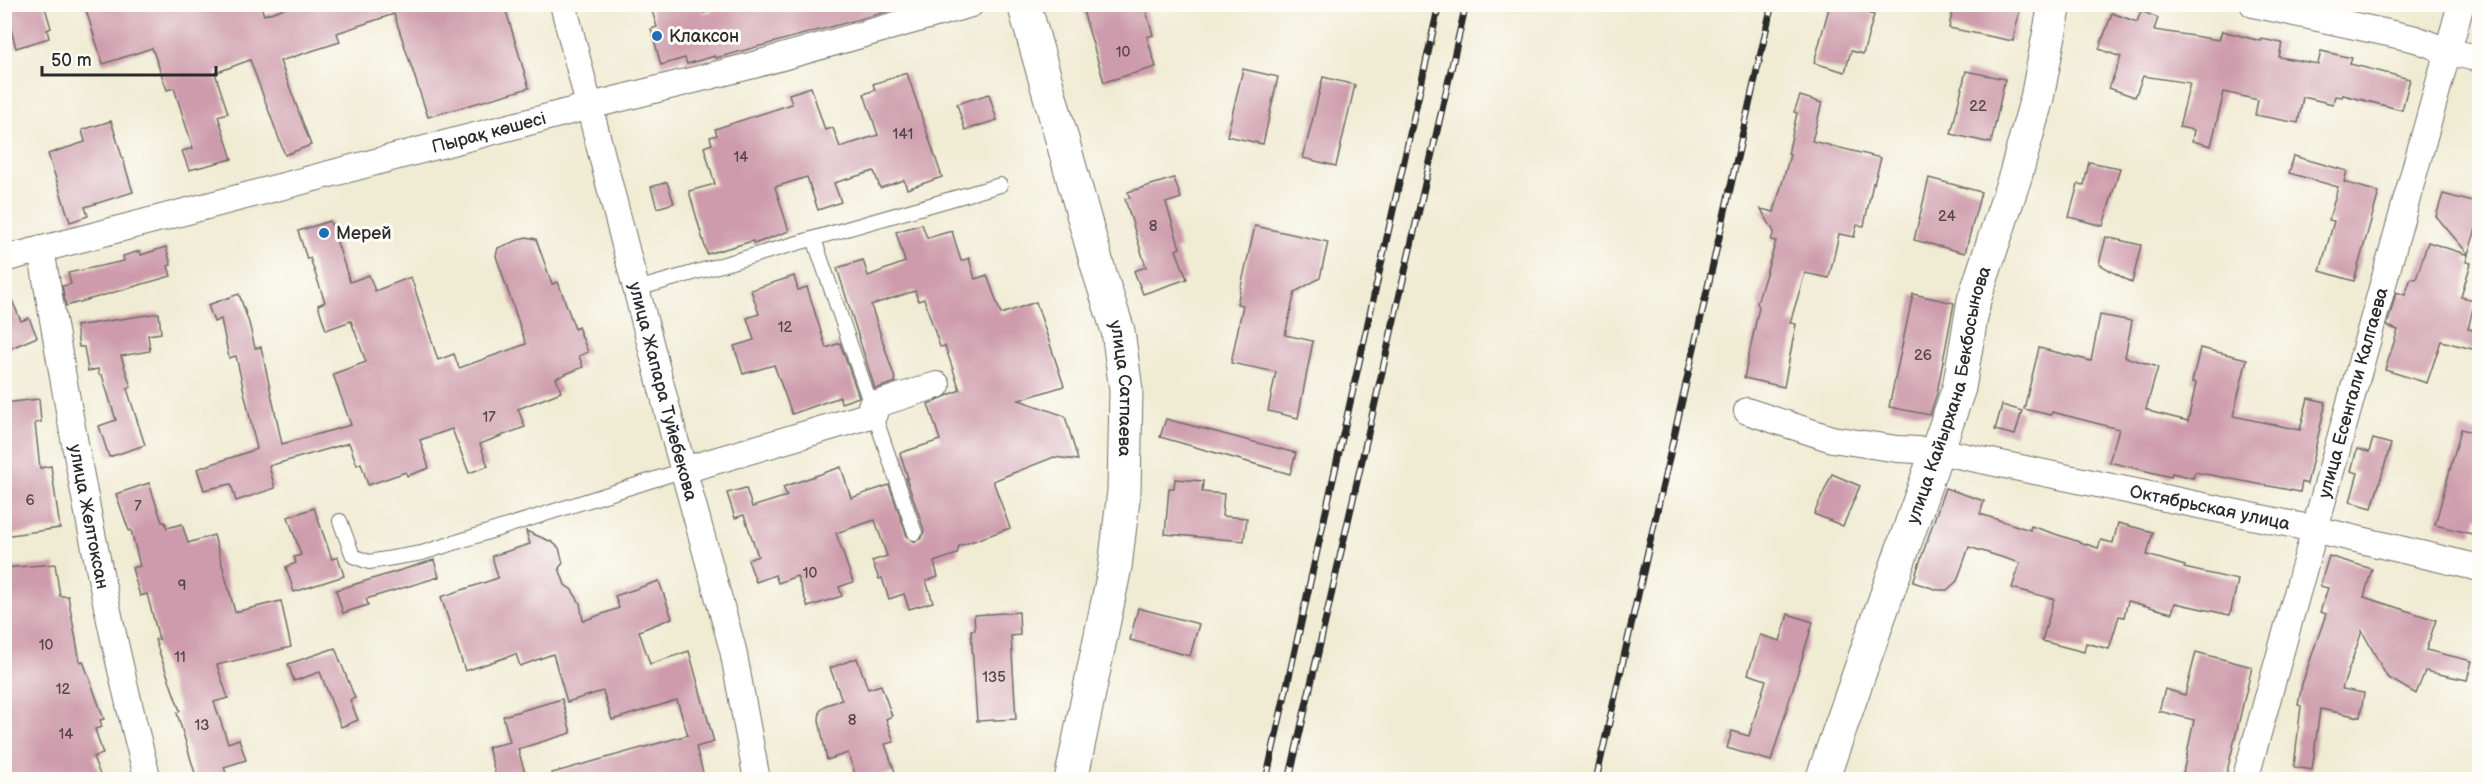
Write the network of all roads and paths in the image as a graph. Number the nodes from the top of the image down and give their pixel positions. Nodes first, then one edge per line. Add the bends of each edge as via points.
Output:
1 (563, 4) edge
2 (971, 4) edge
3 (1024, 4) edge
4 (2055, 4) edge
5 (2253, 4) edge
6 (2461, 4) edge
7 (2447, 51) junction
8 (2480, 59) edge
9 (590, 106) junction
10 (1000, 185) dead end
11 (814, 239) junction
12 (41, 249) junction
13 (4, 259) edge
14 (637, 289) junction
15 (937, 385) dead end
16 (872, 410) junction
17 (1747, 411) dead end
18 (1938, 451) junction
19 (684, 470) junction
20 (340, 521) dead end
21 (2314, 529) junction
22 (915, 533) dead end
23 (2480, 568) edge
24 (148, 780) edge
25 (757, 780) edge
26 (1071, 780) edge
27 (1822, 780) edge
28 (2245, 780) edge

1 - 9 street, улица Жапара Туйебекова
2 - 9 street, Пырақ көшесі
3 - 26 street, улица Сатпаева via 1118,331 1126,390 1124,490 1116,567
4 - 18 street, улица Кайырхана Бекбосынова via 2037,98 1974,300 1959,388
5 - 7 street via 2416,39
6 - 7 street, улица Есенгали Калгаева
7 - 8 street
7 - 21 street, улица Есенгали Калгаева
9 - 12 street, Пырақ көшесі
9 - 14 street, улица Жапара Туйебекова
10 - 11 lane
11 - 14 lane
11 - 16 lane
12 - 13 street, Пырақ көшесі
12 - 24 street, улица Желтоксан via 88,516 121,678
14 - 19 street, улица Жапара Туйебекова
15 - 16 street
16 - 19 street
16 - 22 lane
17 - 18 street, Октябрьская улица via 1832,438 1897,449
18 - 21 street, Октябрьская улица
18 - 27 street, улица Кайырхана Бекбосынова
19 - 20 lane via 422,553 369,562 353,556
19 - 25 street, улица Жапара Туйебекова via 733,650
21 - 23 street, Октябрьская улица
21 - 28 street, улица Есенгали Калгаева

